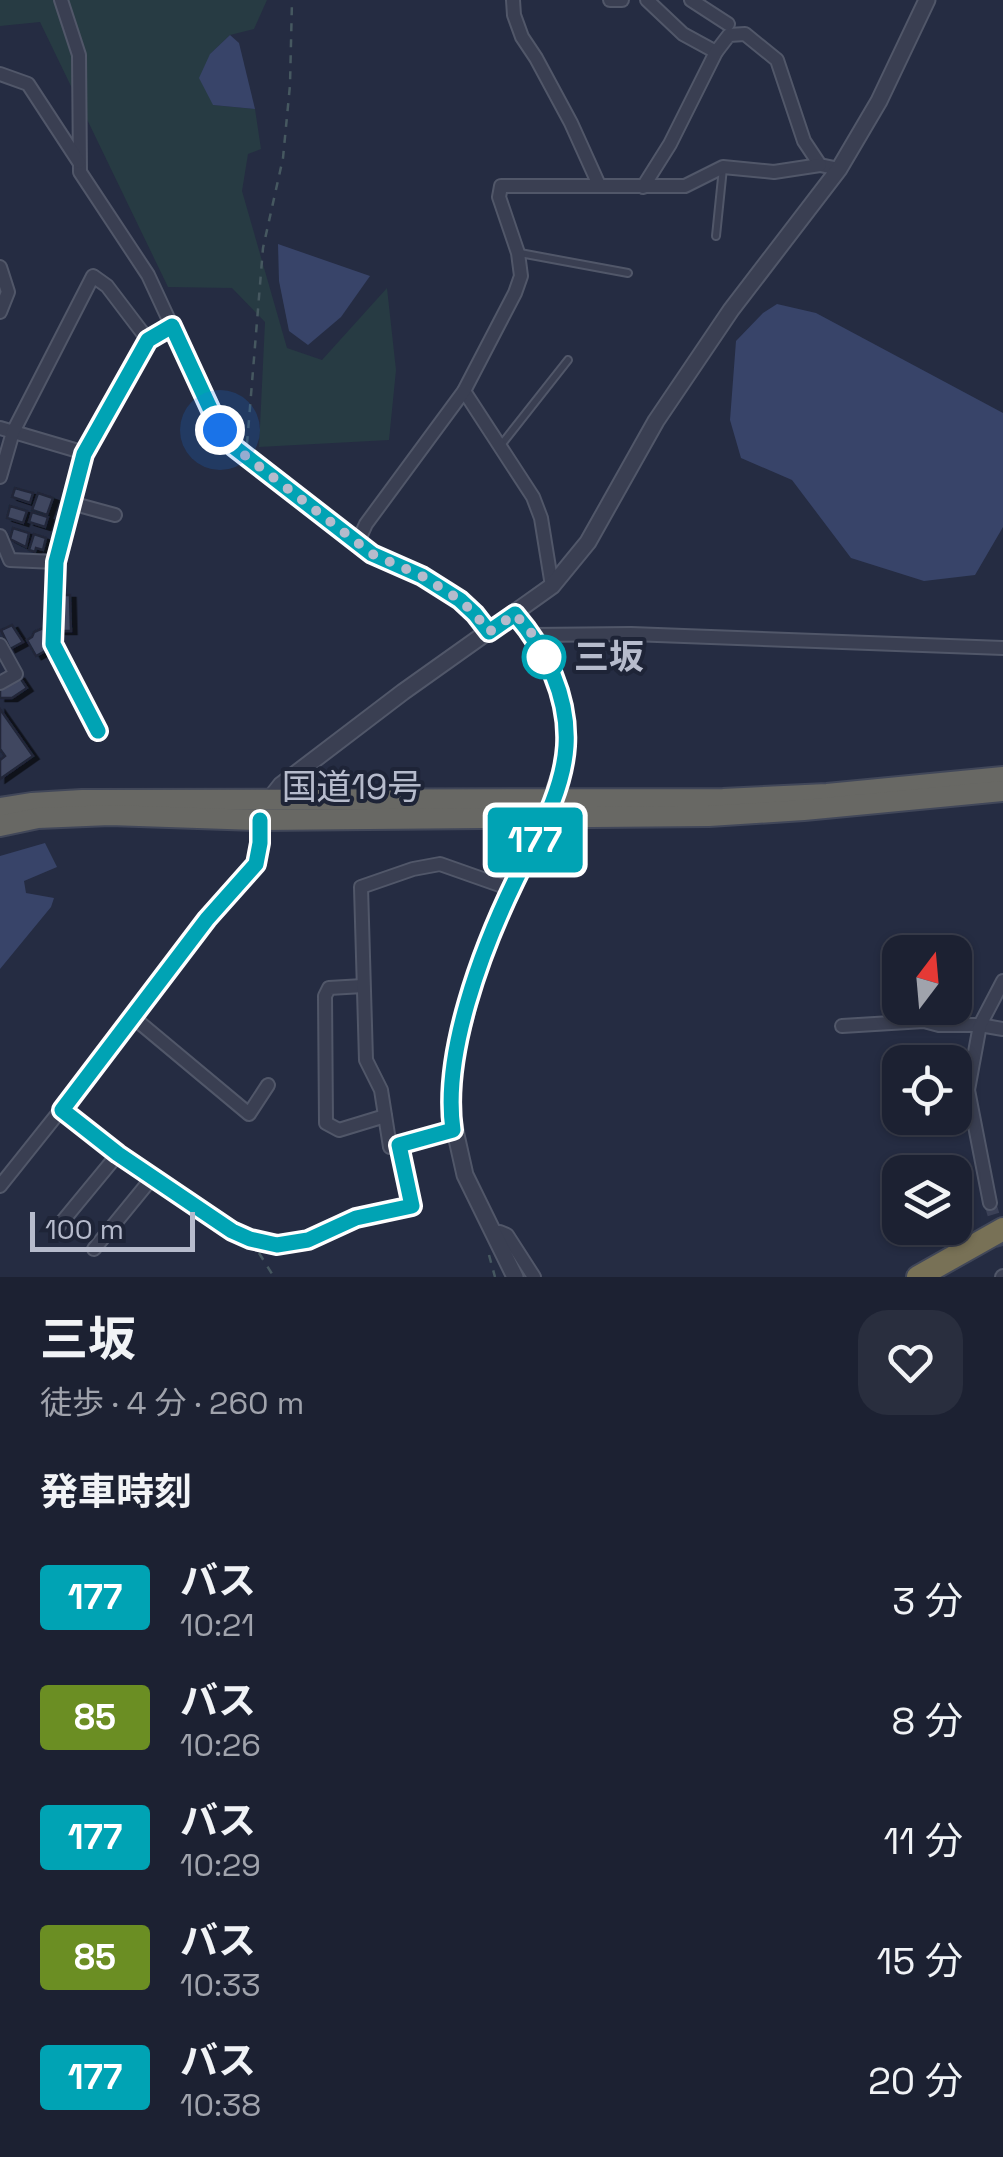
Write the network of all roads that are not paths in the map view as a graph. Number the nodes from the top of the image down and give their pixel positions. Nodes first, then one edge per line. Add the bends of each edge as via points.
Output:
1 (61, 0) edge
2 (514, 0) edge
3 (610, 0) edge
4 (622, 0) edge
5 (646, 0) edge
6 (691, 0) edge
7 (927, 0) edge
8 (728, 24) dead end
9 (716, 52) junction
10 (0, 74) edge
11 (80, 164) junction
12 (820, 165) junction
13 (723, 167) junction
14 (839, 169) junction
15 (599, 185) junction
16 (644, 188) junction
17 (716, 236) dead end
18 (518, 253) junction
19 (0, 267) edge
20 (628, 273) dead end
21 (0, 312) edge
22 (172, 326) junction
23 (148, 340) junction
24 (568, 360) dead end
25 (464, 391) junction
26 (6, 430) edge
27 (500, 446) junction
28 (84, 454) junction
29 (0, 477) edge
30 (71, 503) junction
31 (115, 515) dead end
32 (0, 536) edge
33 (361, 546) junction
34 (56, 562) junction
35 (552, 586) junction
36 (515, 614) junction
37 (489, 632) junction
38 (533, 635) junction
39 (0, 645) edge
40 (1003, 648) edge
41 (0, 683) edge
42 (98, 731) dead end
43 (1003, 777) edge
44 (1003, 792) edge
45 (553, 798) junction
46 (270, 799) junction
47 (0, 808) edge
48 (545, 819) junction
49 (260, 820) junction
50 (0, 826) edge
51 (511, 889) junction
52 (1003, 981) edge
53 (363, 986) junction
54 (134, 1018) junction
55 (980, 1025) junction
56 (842, 1026) dead end
57 (1003, 1028) edge
58 (268, 1085) dead end
59 (62, 1110) junction
60 (385, 1116) junction
61 (453, 1130) junction
62 (399, 1145) junction
63 (118, 1154) junction
64 (152, 1178) junction
65 (0, 1186) edge
66 (990, 1203) tunnel mouth
67 (58, 1228) dead end
68 (1003, 1229) edge
69 (493, 1232) junction
70 (1003, 1246) edge
71 (94, 1249) dead end
72 (516, 1277) edge
73 (534, 1277) edge
74 (918, 1277) edge
75 (951, 1277) edge

1 - 11 street via 79,55
2 - 15 street via 522,37
3 - 4 street
5 - 9 street via 683,34
6 - 8 street
7 - 14 street
9 - 12 street via 729,35 745,34 777,60 804,141
9 - 16 street
10 - 11 street via 28,84
11 - 22 street
12 - 13 street via 774,172
12 - 14 street
13 - 16 street via 684,186
13 - 17 lane
14 - 35 street via 720,326 656,421 588,542
15 - 16 street
15 - 18 street via 501,186 498,197
18 - 20 lane
18 - 25 street via 515,294
19 - 21 street via 8,292
22 - 23 street
22 - 33 street via 234,447
23 - 26 street via 93,276
23 - 28 street
24 - 27 lane
25 - 27 street
25 - 33 street via 366,524
26 - 28 street
26 - 29 street
27 - 35 street via 533,497
28 - 30 street
30 - 31 street
30 - 34 street
32 - 34 street via 10,560
33 - 37 street via 440,586
34 - 42 street via 53,644
35 - 36 street
36 - 37 street
36 - 38 street
37 - 46 street
38 - 40 street
38 - 45 street via 564,715 566,749
39 - 41 street via 16,674
43 - 45 highway, 国道19号 via 827,794
44 - 48 highway, 国道19号 via 710,816
45 - 46 highway, 国道19号
45 - 48 street
46 - 47 highway, 国道19号 via 82,800
48 - 49 highway, 国道19号
48 - 51 street
49 - 50 highway, 国道19号 via 110,815
49 - 54 street via 256,864
51 - 53 street via 440,864 361,888
51 - 61 street via 482,958 454,1058
52 - 55 street
53 - 60 street via 366,1060
53 - 60 street via 329,988 324,996 326,1124 339,1130
54 - 58 street via 250,1114
54 - 59 street
55 - 56 street
55 - 57 street
55 - 66 street via 968,1090
59 - 63 street
59 - 65 street
60 - 62 street via 390,1147
61 - 62 street
61 - 69 street via 465,1175
62 - 64 street via 412,1206 277,1245 232,1231
63 - 64 street
63 - 67 street
64 - 71 street
68 - 74 highway
69 - 72 street
69 - 73 street via 506,1235
70 - 75 highway

